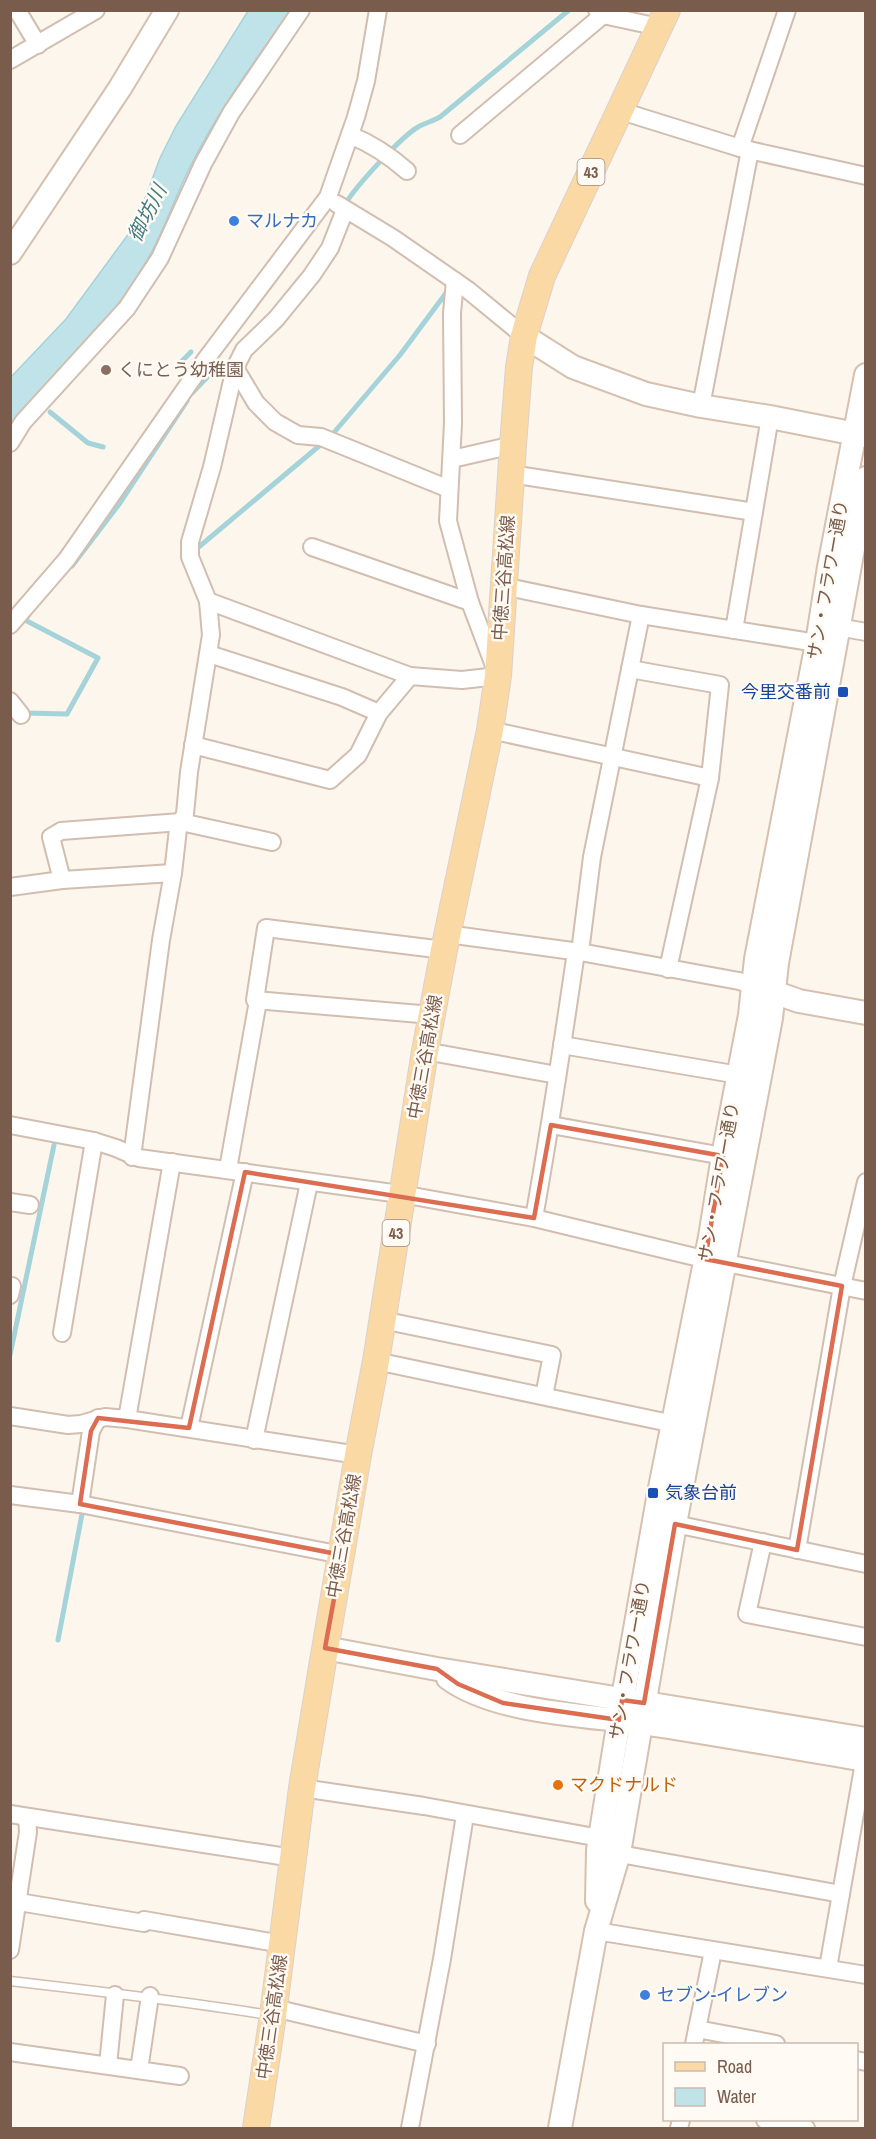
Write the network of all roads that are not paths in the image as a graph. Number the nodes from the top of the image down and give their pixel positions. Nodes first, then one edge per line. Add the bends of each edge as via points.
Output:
1 (16, 10) edge
2 (96, 10) edge
3 (167, 10) edge
4 (301, 10) edge
5 (378, 10) edge
6 (787, 10) edge
7 (600, 13) edge
8 (663, 19) edge
9 (38, 45) junction
10 (10, 60) edge
11 (621, 111) junction
12 (350, 135) junction
13 (460, 135) dead end
14 (745, 149) junction
15 (407, 171) dead end
16 (866, 176) edge
17 (328, 197) junction
18 (345, 210) junction
19 (10, 253) edge
20 (455, 281) junction
21 (237, 318) junction
22 (524, 336) junction
23 (252, 340) junction
24 (235, 368) junction
25 (866, 375) edge
26 (701, 406) junction
27 (770, 417) junction
28 (860, 436) edge
29 (10, 443) edge
30 (513, 445) junction
31 (452, 459) junction
32 (511, 474) junction
33 (866, 478) edge
34 (449, 489) junction
35 (754, 512) junction
36 (312, 547) dead end
37 (503, 586) junction
38 (208, 601) junction
39 (470, 602) junction
40 (641, 615) junction
41 (10, 625) edge
42 (734, 630) junction
43 (825, 631) junction
44 (866, 632) edge
45 (209, 654) junction
46 (630, 669) junction
47 (410, 676) junction
48 (498, 676) junction
49 (10, 701) edge
50 (379, 713) junction
51 (21, 716) dead end
52 (490, 730) junction
53 (193, 744) junction
54 (613, 757) junction
55 (710, 778) junction
56 (182, 822) junction
57 (272, 842) dead end
58 (173, 873) junction
59 (62, 880) junction
60 (10, 887) edge
61 (445, 942) junction
62 (578, 952) junction
63 (668, 969) junction
64 (764, 989) junction
65 (258, 1001) junction
66 (866, 1013) edge
67 (432, 1015) junction
68 (562, 1045) junction
69 (425, 1051) junction
70 (557, 1074) junction
71 (739, 1075) junction
72 (10, 1125) edge
73 (551, 1125) junction
74 (94, 1142) junction
75 (132, 1156) junction
76 (723, 1156) junction
77 (172, 1162) junction
78 (228, 1169) junction
79 (245, 1172) junction
80 (866, 1182) edge
81 (309, 1183) junction
82 (402, 1195) junction
83 (10, 1202) edge
84 (30, 1205) dead end
85 (534, 1218) junction
86 (715, 1261) junction
87 (10, 1286) edge
88 (842, 1286) junction
89 (866, 1291) edge
90 (10, 1295) edge
91 (382, 1320) junction
92 (62, 1333) dead end
93 (376, 1361) junction
94 (544, 1396) junction
95 (10, 1416) edge
96 (98, 1418) junction
97 (127, 1419) junction
98 (674, 1424) junction
99 (189, 1428) junction
100 (254, 1440) junction
101 (358, 1455) junction
102 (10, 1495) edge
103 (80, 1504) junction
104 (675, 1524) junction
105 (763, 1542) junction
106 (797, 1550) junction
107 (342, 1555) junction
108 (866, 1564) edge
109 (866, 1637) edge
110 (325, 1648) junction
111 (632, 1712) junction
112 (865, 1753) edge
113 (302, 1788) junction
114 (19, 1815) edge
115 (465, 1815) junction
116 (858, 1838) edge
117 (606, 1847) junction
118 (293, 1858) junction
119 (841, 1894) junction
120 (19, 1902) junction
121 (596, 1931) junction
122 (282, 1944) junction
123 (10, 1950) edge
124 (713, 1951) junction
125 (828, 1968) junction
126 (866, 1975) edge
127 (10, 1981) edge
128 (115, 1995) junction
129 (150, 1996) junction
130 (273, 2012) junction
131 (695, 2037) edge
132 (764, 2043) edge
133 (427, 2044) junction
134 (10, 2052) edge
135 (108, 2065) junction
136 (139, 2070) junction
137 (180, 2076) dead end
138 (770, 2121) edge
139 (256, 2128) edge
140 (411, 2128) edge
141 (560, 2128) edge
142 (806, 2128) edge

1 - 9 street
2 - 9 street
3 - 19 street
4 - 29 street via 231,113 155,266 127,308 23,422
5 - 12 street via 366,81
6 - 14 street
7 - 8 street
7 - 13 street
8 - 11 main road, 中徳三谷高松線 / 43
9 - 10 street
11 - 14 street
11 - 22 main road, 中徳三谷高松線 / 43 via 542,276
12 - 15 street via 369,142
12 - 17 street
14 - 16 street
14 - 26 street
17 - 18 street
17 - 21 street
18 - 20 street
18 - 23 street via 330,248 312,275 276,319
20 - 22 street
20 - 31 street
21 - 23 street
21 - 41 street via 67,559
22 - 26 street via 573,367 600,378 646,394
22 - 30 main road, 中徳三谷高松線 / 43
23 - 24 street
24 - 34 street via 256,402 275,422 298,435 321,436
24 - 38 street via 190,542 190,557
25 - 28 street, サン・フラワー通り
26 - 27 street
27 - 28 street
27 - 35 street
28 - 43 street, サン・フラワー通り
30 - 31 street
30 - 32 main road, 中徳三谷高松線 / 43
31 - 34 street
32 - 35 street
32 - 37 main road, 中徳三谷高松線 / 43
33 - 43 street, サン・フラワー通り
34 - 39 street via 448,521
35 - 42 street
36 - 39 street
37 - 40 street
37 - 48 main road, 中徳三谷高松線 / 43
38 - 45 street
38 - 47 street
39 - 48 street
40 - 42 street
40 - 46 street
42 - 43 street
43 - 44 street
43 - 64 street, サン・フラワー通り via 777,963
45 - 50 street
45 - 53 street
46 - 54 street
46 - 55 street via 720,685
47 - 48 street via 462,680
47 - 50 street
48 - 52 main road, 中徳三谷高松線 / 43
49 - 51 street
50 - 53 street via 358,755 330,780
52 - 54 street
52 - 61 main road, 中徳三谷高松線 / 43
53 - 56 street
54 - 55 street
54 - 62 street
55 - 63 street
56 - 57 street
56 - 58 street
56 - 59 street via 61,831 51,837
58 - 59 street
58 - 75 street
59 - 60 street
61 - 62 street
61 - 65 street via 266,928 255,1000
61 - 67 main road, 中徳三谷高松線 / 43
62 - 63 street
62 - 68 street
63 - 64 street
64 - 66 street via 798,1001
64 - 71 street, サン・フラワー通り
64 - 86 street, サン・フラワー通り via 771,1018
65 - 67 street
65 - 78 street
67 - 69 main road, 中徳三谷高松線 / 43
68 - 70 street
68 - 71 street
69 - 70 street
69 - 82 main road, 中徳三谷高松線 / 43
70 - 73 street
71 - 76 street, サン・フラワー通り
72 - 74 street
73 - 76 street
73 - 85 street
74 - 75 street
74 - 92 street
75 - 77 street
76 - 86 street, サン・フラワー通り
77 - 78 street
77 - 97 street
78 - 79 street
79 - 81 street
79 - 99 street
80 - 88 street
81 - 82 street
81 - 100 street
82 - 85 street
82 - 91 main road, 中徳三谷高松線 / 43
83 - 84 street
85 - 86 street
86 - 88 street
86 - 98 street, サン・フラワー通り
86 - 104 street, サン・フラワー通り
87 - 90 street
88 - 89 street
88 - 106 street
91 - 93 main road, 中徳三谷高松線 / 43
91 - 94 street via 552,1355
93 - 94 street
93 - 101 main road, 中徳三谷高松線 / 43
94 - 98 street
95 - 96 street via 68,1425
96 - 97 street
96 - 103 street via 91,1431
97 - 99 street
98 - 111 street, サン・フラワー通り via 659,1493
99 - 100 street
100 - 101 street
101 - 107 main road, 中徳三谷高松線 / 43
102 - 103 street
103 - 107 street
104 - 105 street
104 - 111 street, サン・フラワー通り
105 - 106 street
105 - 109 street via 747,1614
106 - 108 street
107 - 110 main road, 中徳三谷高松線 / 43
110 - 111 street via 437,1669 458,1684 503,1703
110 - 113 main road, 中徳三谷高松線 / 43
111 - 112 street
111 - 117 street, サン・フラワー通り
112 - 116 street
113 - 115 street
113 - 118 main road, 中徳三谷高松線 / 43
114 - 118 street
114 - 120 street via 28,1832
115 - 117 street
115 - 133 street
116 - 119 street
117 - 119 street
117 - 121 street, サン・フラワー通り
118 - 122 main road, 中徳三谷高松線 / 43
119 - 125 street
120 - 122 street
120 - 123 street
121 - 124 street
121 - 141 street, サン・フラワー通り
122 - 130 main road, 中徳三谷高松線 / 43
124 - 125 street
124 - 131 street
125 - 126 street
127 - 128 lane
128 - 129 lane
128 - 135 street
129 - 130 lane
129 - 136 street
130 - 133 street
130 - 139 main road, 中徳三谷高松線 / 43
131 - 132 street
133 - 140 street
134 - 135 street
135 - 136 street
136 - 137 street
138 - 142 street

